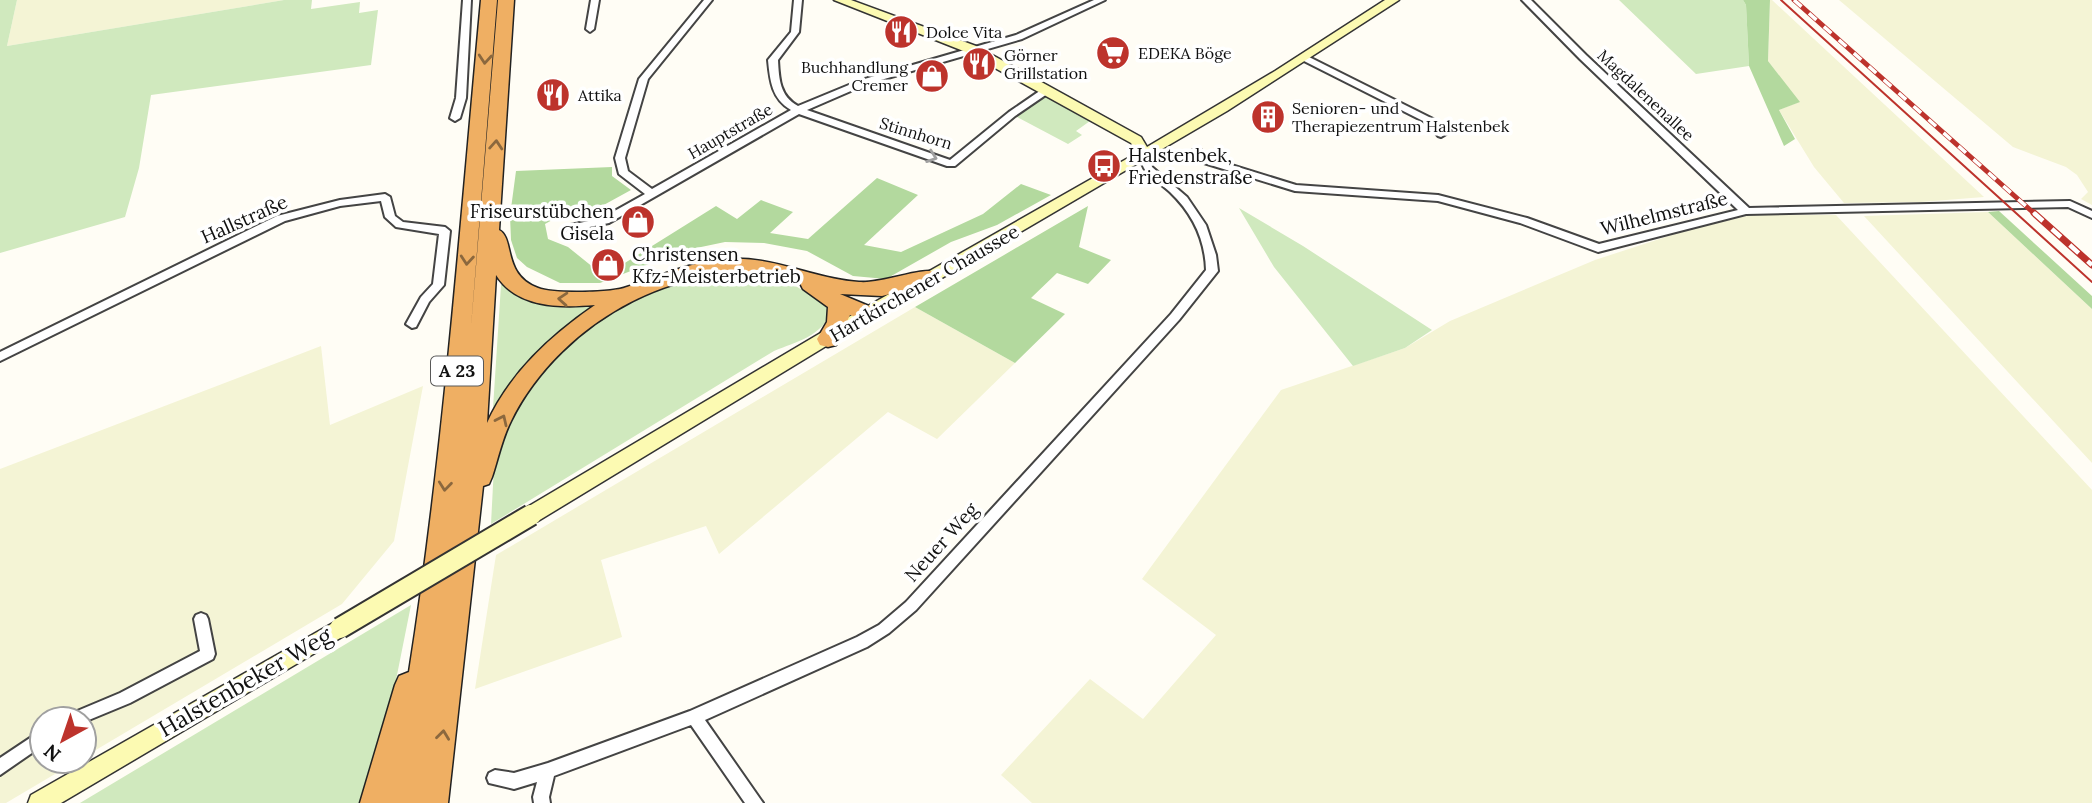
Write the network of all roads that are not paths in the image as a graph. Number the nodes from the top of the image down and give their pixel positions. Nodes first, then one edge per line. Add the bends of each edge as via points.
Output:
1 (467, 0) edge
2 (489, 0) edge
3 (506, 0) edge
4 (595, 0) edge
5 (708, 0) edge
6 (798, 0) edge
7 (840, 0) edge
8 (1101, 0) edge
9 (1393, 0) edge
10 (1526, 0) edge
11 (590, 29) dead end
12 (971, 49) junction
13 (1305, 58) junction
14 (1047, 90) junction
15 (798, 110) junction
16 (456, 118) dead end
17 (1441, 134) dead end
18 (1197, 152) dead end
19 (1145, 155) junction
20 (652, 194) junction
21 (1746, 211) junction
22 (491, 213) junction
23 (2092, 215) edge
24 (570, 228) dead end
25 (930, 277) junction
26 (631, 294) junction
27 (844, 296) junction
28 (868, 314) junction
29 (412, 324) dead end
30 (828, 338) junction
31 (0, 357) edge
32 (469, 506) junction
33 (452, 562) joint
34 (201, 619) dead end
35 (430, 622) junction
36 (98, 709) edge
37 (694, 717) junction
38 (28, 747) edge
39 (0, 766) edge
40 (548, 771) junction
41 (495, 778) dead end
42 (38, 803) edge
43 (375, 803) edge
44 (403, 803) edge
45 (433, 803) edge
46 (542, 803) edge
47 (755, 803) edge

1 - 16 street
2 -> 35 highway, A 23
22 -> 3 highway, A 23
4 - 11 street
5 - 20 street via 644,79 620,158 623,172
6 - 15 street via 795,32 773,60 776,92 785,104
7 - 12 main road
8 - 12 street, Hauptstraße via 1019,37
9 - 13 main road, Hartkirchener Chaussee
10 - 21 street, Magdalenenallee
12 - 14 main road
12 - 15 street, Hauptstraße via 864,82
13 - 17 street via 1430,121
13 - 19 main road, Hartkirchener Chaussee
15 -> 14 street, Stinnhorn via 951,164
14 - 19 main road via 1136,141
15 - 20 street, Hauptstraße
18 - 21 street, Wilhelmstraße via 1208,161 1295,188 1438,198 1523,220 1598,248
19 - 25 main road, Hartkirchener Chaussee
19 - 37 street, Neuer Weg via 1147,168 1204,226 1212,271 1197,293 906,611 856,645
20 - 24 street, Hauptstraße via 605,221
21 - 23 street, Wilhelmstraße via 2070,204
26 -> 22 highway via 557,299 520,287 506,274
22 - 32 highway, A 23
25 - 27 highway
25 - 28 main road, Hartkirchener Chaussee
26 - 27 highway via 725,265 795,275
32 -> 26 highway via 500,419 524,382 574,329
27 - 28 highway
27 - 30 highway via 837,325
28 - 30 main road, Hartkirchener Chaussee
29 - 31 street, Hallstraße via 438,285 445,231 400,225 390,217 385,197 281,218
30 - 33 main road, Hartkirchener Chaussee, bridge
45 -> 32 highway, A 23
33 - 42 main road, Halstenbeker Weg, bridge
34 - 36 street via 208,654
35 - 43 highway
35 - 44 highway, A 23
37 - 40 street, Neuer Weg
37 - 47 street
38 - 39 street
40 - 41 street, Neuer Weg via 514,781
40 - 46 street

